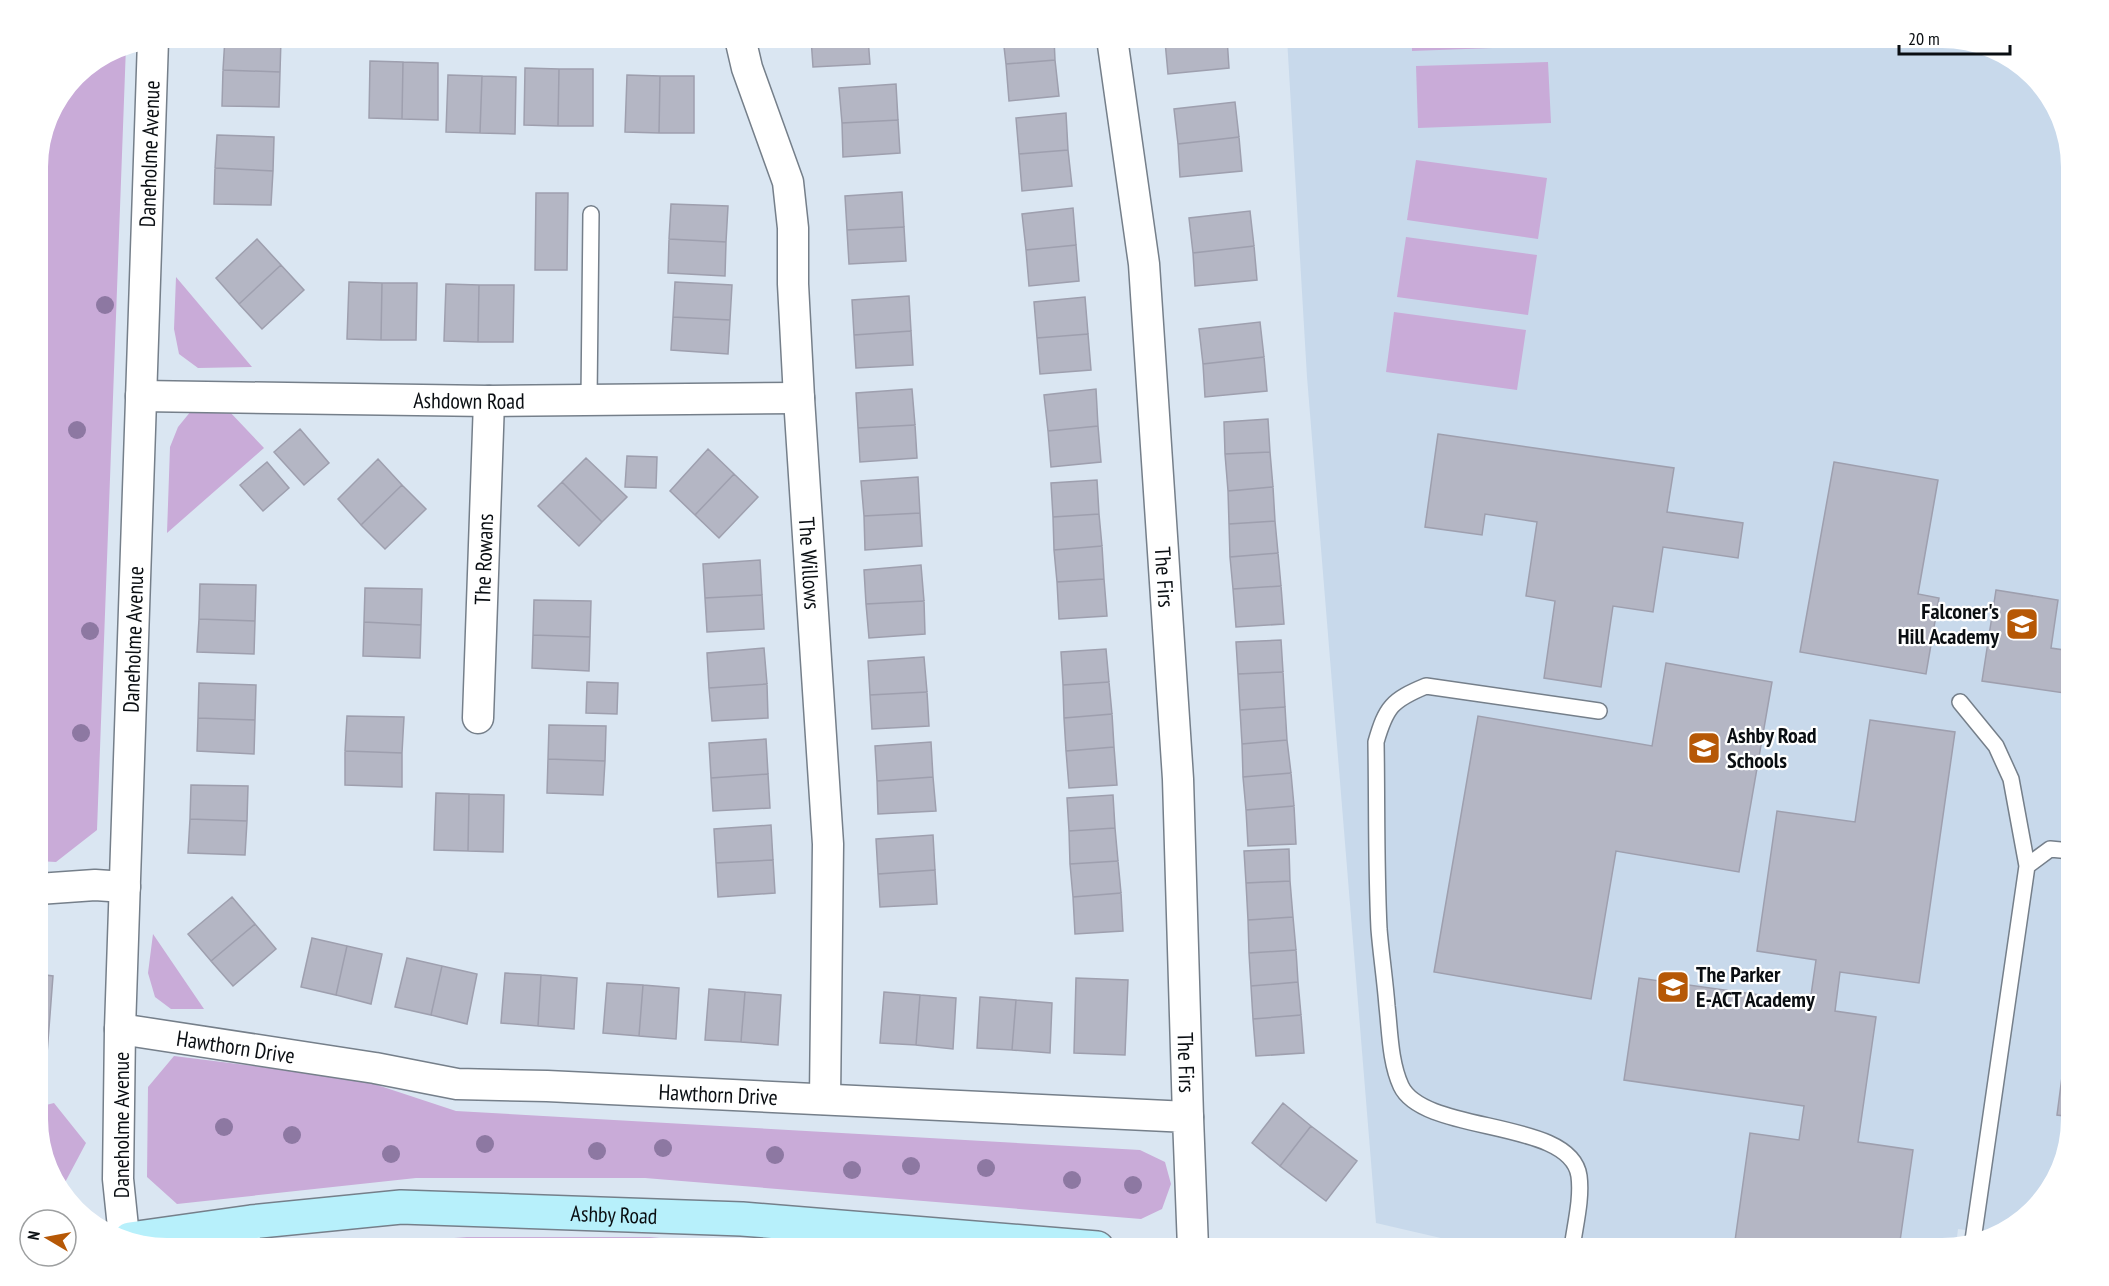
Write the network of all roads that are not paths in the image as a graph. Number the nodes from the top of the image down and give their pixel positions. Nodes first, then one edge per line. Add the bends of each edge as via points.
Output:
1 (742, 48) edge
2 (1113, 48) edge
3 (153, 49) edge
4 (591, 214) dead end
5 (141, 396) junction
6 (799, 398) junction
7 (589, 400) junction
8 (489, 401) junction
9 (1960, 702) dead end
10 (1599, 711) dead end
11 (478, 718) dead end
12 (2061, 850) edge
13 (2026, 866) junction
14 (125, 887) junction
15 (48, 888) edge
16 (120, 1029) junction
17 (825, 1098) junction
18 (1188, 1117) junction
19 (123, 1230) edge
20 (1974, 1234) edge
21 (252, 1235) edge
22 (165, 1238) edge
23 (975, 1238) edge
24 (1193, 1238) edge
25 (1574, 1238) edge

1 - 6 street, The Willows via 788,182 794,228
2 - 18 street, The Firs via 1144,264 1178,779
3 - 5 street, Daneholme Avenue
4 - 7 lane
5 - 8 street, Ashdown Road
5 - 14 street, Daneholme Avenue
6 - 7 street, Ashdown Road
6 - 17 street, The Willows via 828,844
7 - 8 street, Ashdown Road
8 - 11 street, The Rowans
9 - 13 lane via 1996,746 2011,780
10 - 25 lane via 1426,686 1400,697 1383,718 1376,742 1380,929 1393,1062 1401,1086 1409,1099 1432,1111 1547,1142 1568,1155 1579,1174
12 - 13 lane via 2050,849
13 - 20 lane
14 - 15 street
14 - 16 street, Daneholme Avenue
16 - 17 street, Hawthorn Drive via 457,1084
16 - 19 street, Daneholme Avenue via 118,1179
17 - 18 street, Hawthorn Drive
18 - 24 street
21 - 22 street, Ashby Road
21 - 23 street, Ashby Road via 401,1207 742,1219

